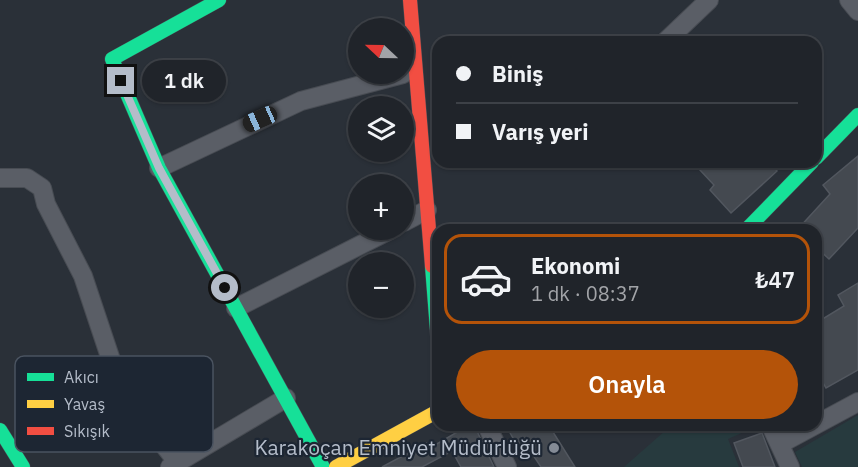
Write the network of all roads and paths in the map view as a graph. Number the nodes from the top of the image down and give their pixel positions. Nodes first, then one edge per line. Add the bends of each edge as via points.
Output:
1 (219, 0) edge
2 (410, 0) edge
3 (709, 0) edge
4 (849, 0) edge
5 (858, 11) edge
6 (409, 18) edge
7 (671, 36) edge
8 (359, 84) edge
9 (410, 84) edge
10 (858, 115) edge
11 (822, 152) edge
12 (431, 157) edge
13 (159, 168) junction
14 (806, 168) edge
15 (0, 178) edge
16 (427, 210) junction
17 (414, 217) edge
18 (752, 224) edge
19 (370, 240) edge
20 (432, 270) edge
21 (236, 308) junction
22 (109, 356) edge
23 (286, 398) junction
24 (858, 402) edge
25 (432, 414) edge
26 (822, 421) edge
27 (489, 431) edge
28 (774, 431) edge
29 (804, 431) edge
30 (0, 432) edge
31 (213, 442) edge
32 (780, 444) junction
33 (196, 452) edge
34 (361, 453) junction
35 (174, 465) edge
36 (338, 466) edge
37 (23, 467) edge
38 (323, 467) edge
39 (368, 467) edge
40 (507, 467) edge
41 (790, 467) edge

1 - 13 street via 112,60
2 - 6 street
3 - 7 street
4 - 5 street
8 - 13 street via 301,101
9 - 12 street
10 - 11 street
12 - 16 street
13 - 21 street
14 - 18 street
15 - 22 street via 27,178 42,188 46,204 83,276
16 - 17 street
16 - 20 street
19 - 21 street
21 - 23 street
23 - 31 street
23 - 38 street
24 - 26 street
25 - 34 street
27 - 40 street
28 - 32 street
29 - 32 street
30 - 37 street
32 - 41 street
33 - 35 street
34 - 36 street
34 - 39 street

